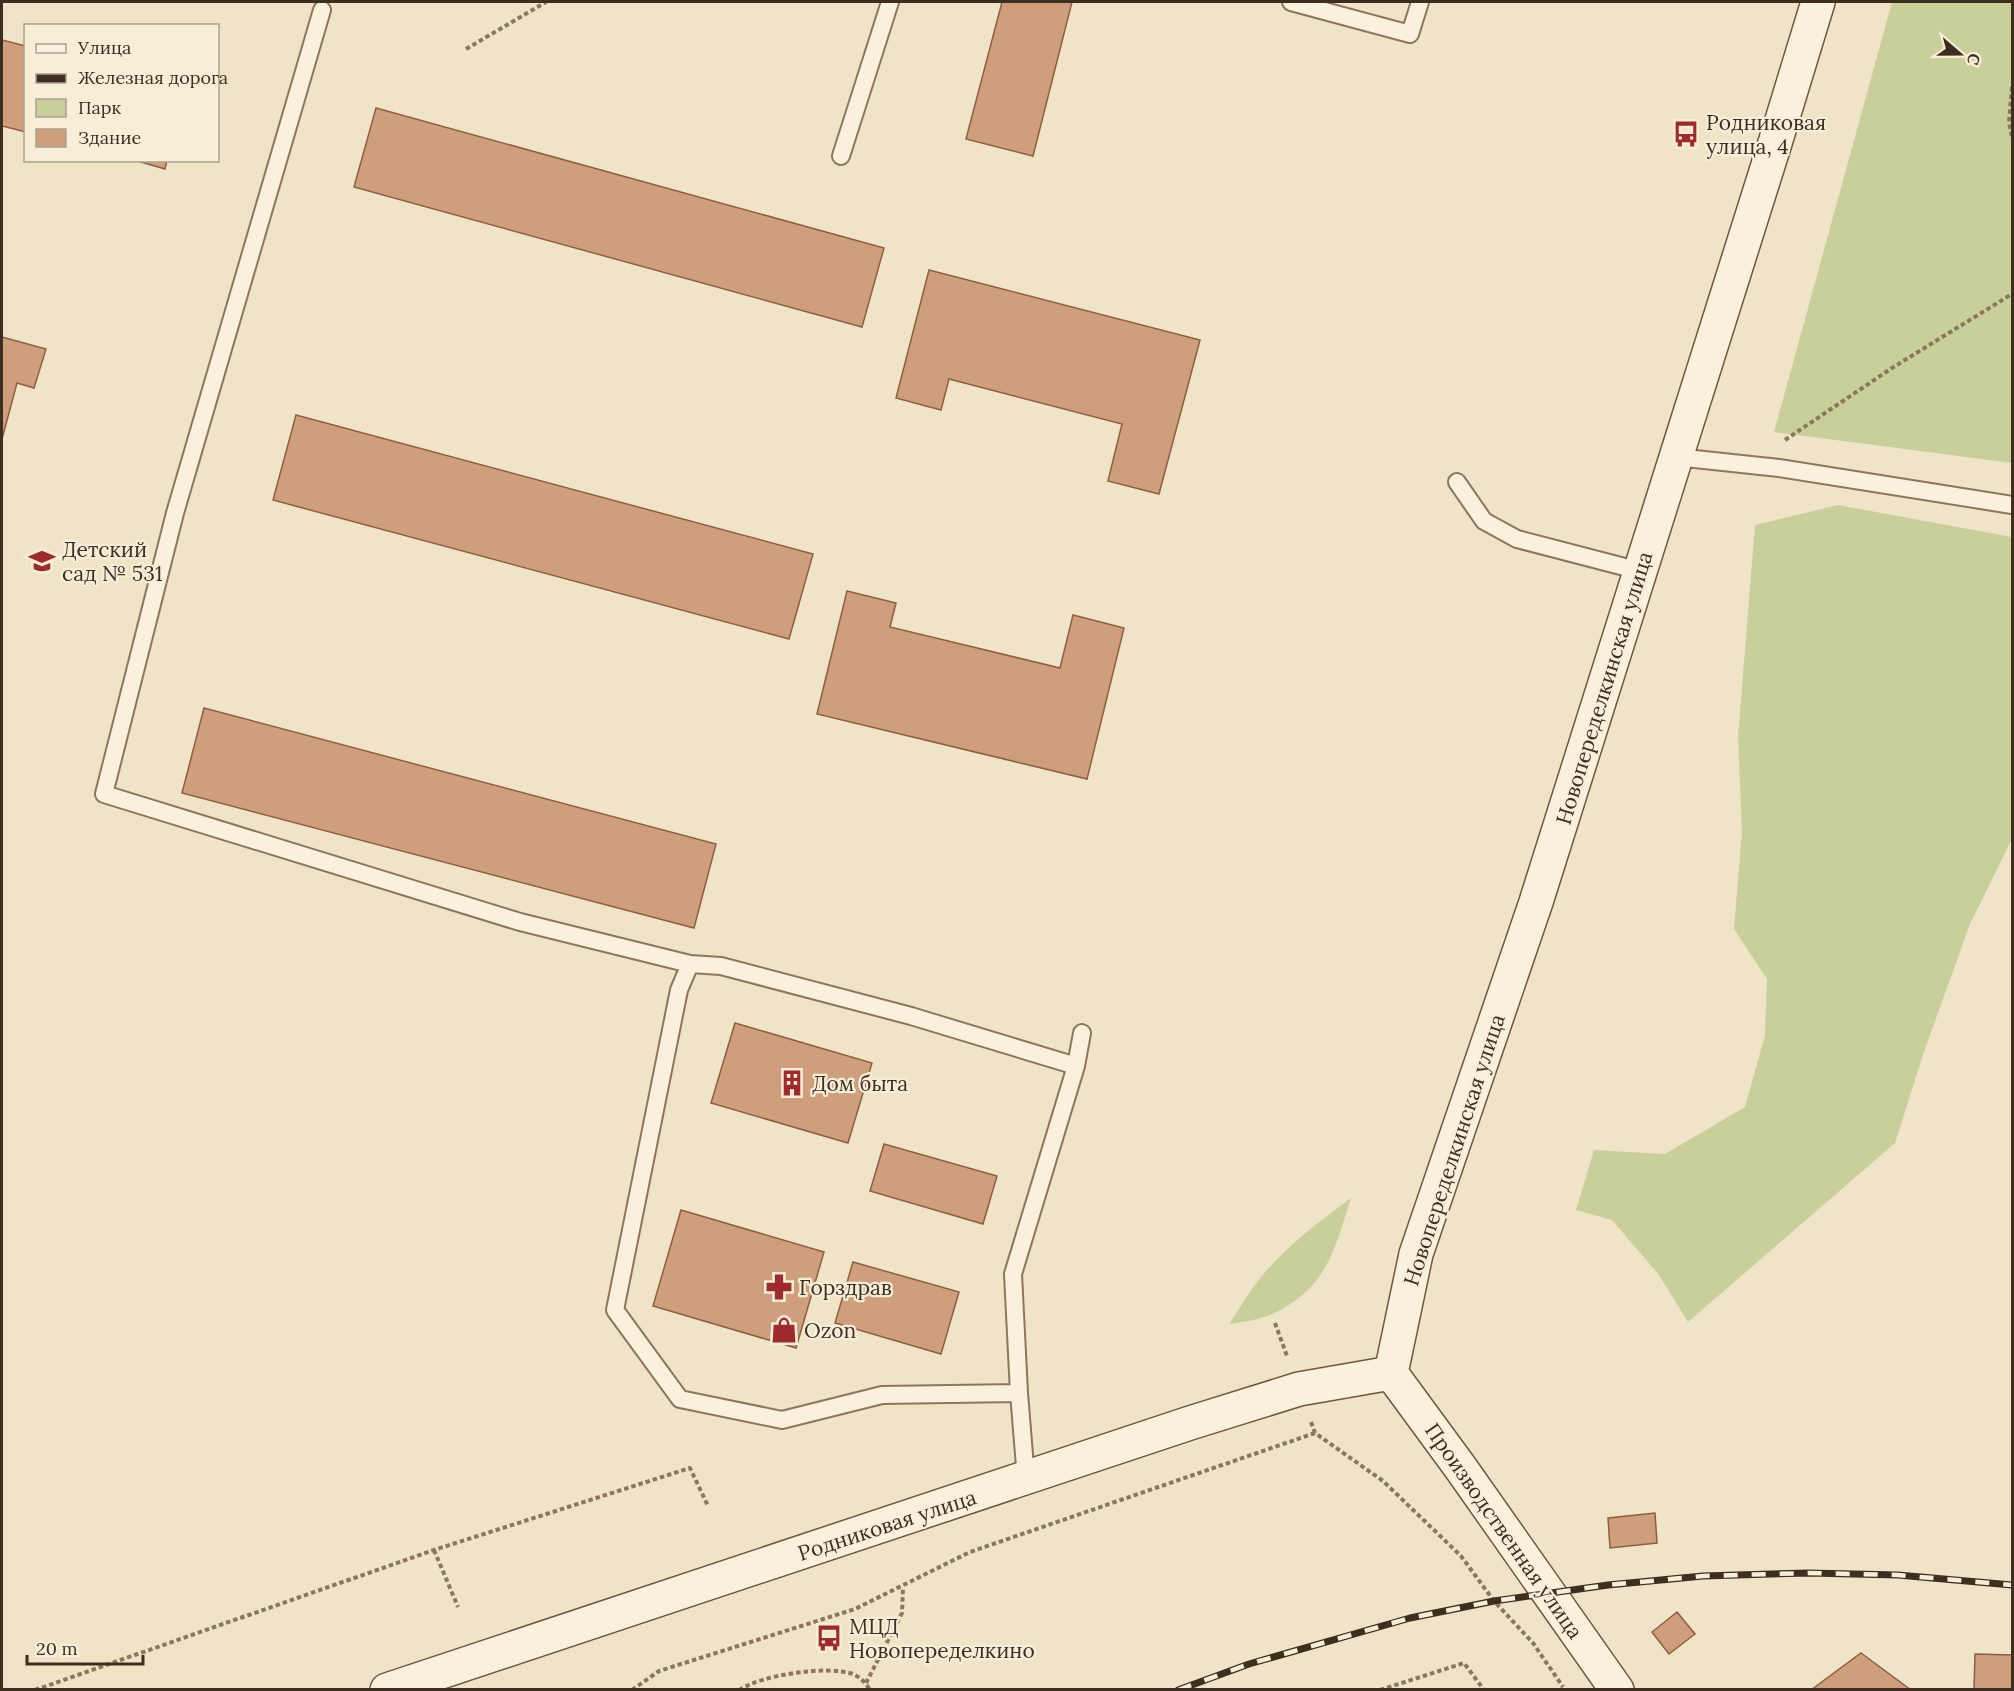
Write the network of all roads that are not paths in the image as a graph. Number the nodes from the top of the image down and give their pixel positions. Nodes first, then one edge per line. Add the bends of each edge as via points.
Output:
1 (890, 2) edge
2 (1291, 2) edge
3 (1420, 2) edge
4 (1818, 2) edge
5 (322, 10) dead end
6 (841, 156) dead end
7 (1676, 457) junction
8 (1457, 482) dead end
9 (2013, 504) edge
10 (1640, 571) junction
11 (690, 964) junction
12 (1083, 1033) dead end
13 (1076, 1066) junction
14 (1391, 1373) junction
15 (1019, 1393) junction
16 (1026, 1479) junction
17 (404, 1686) edge
18 (1617, 1689) edge

1 - 6 lane
2 - 3 lane via 1410,34
4 - 7 main road, Новопеределкинская улица
5 - 11 lane via 175,513 104,794 520,922
7 - 9 lane via 1779,468
7 - 10 main road, Новопеределкинская улица
8 - 10 lane via 1484,521 1517,540
10 - 14 main road, Новопеределкинская улица via 1522,945 1416,1254
11 - 13 lane via 722,966 911,1016
11 - 15 lane via 679,990 615,1310 680,1399 782,1420 882,1395
12 - 13 lane
13 - 15 lane via 1013,1274
14 - 16 main road, Родниковая улица via 1299,1389
14 - 18 main road, Производственная улица
15 - 16 lane
16 - 17 main road, Родниковая улица

